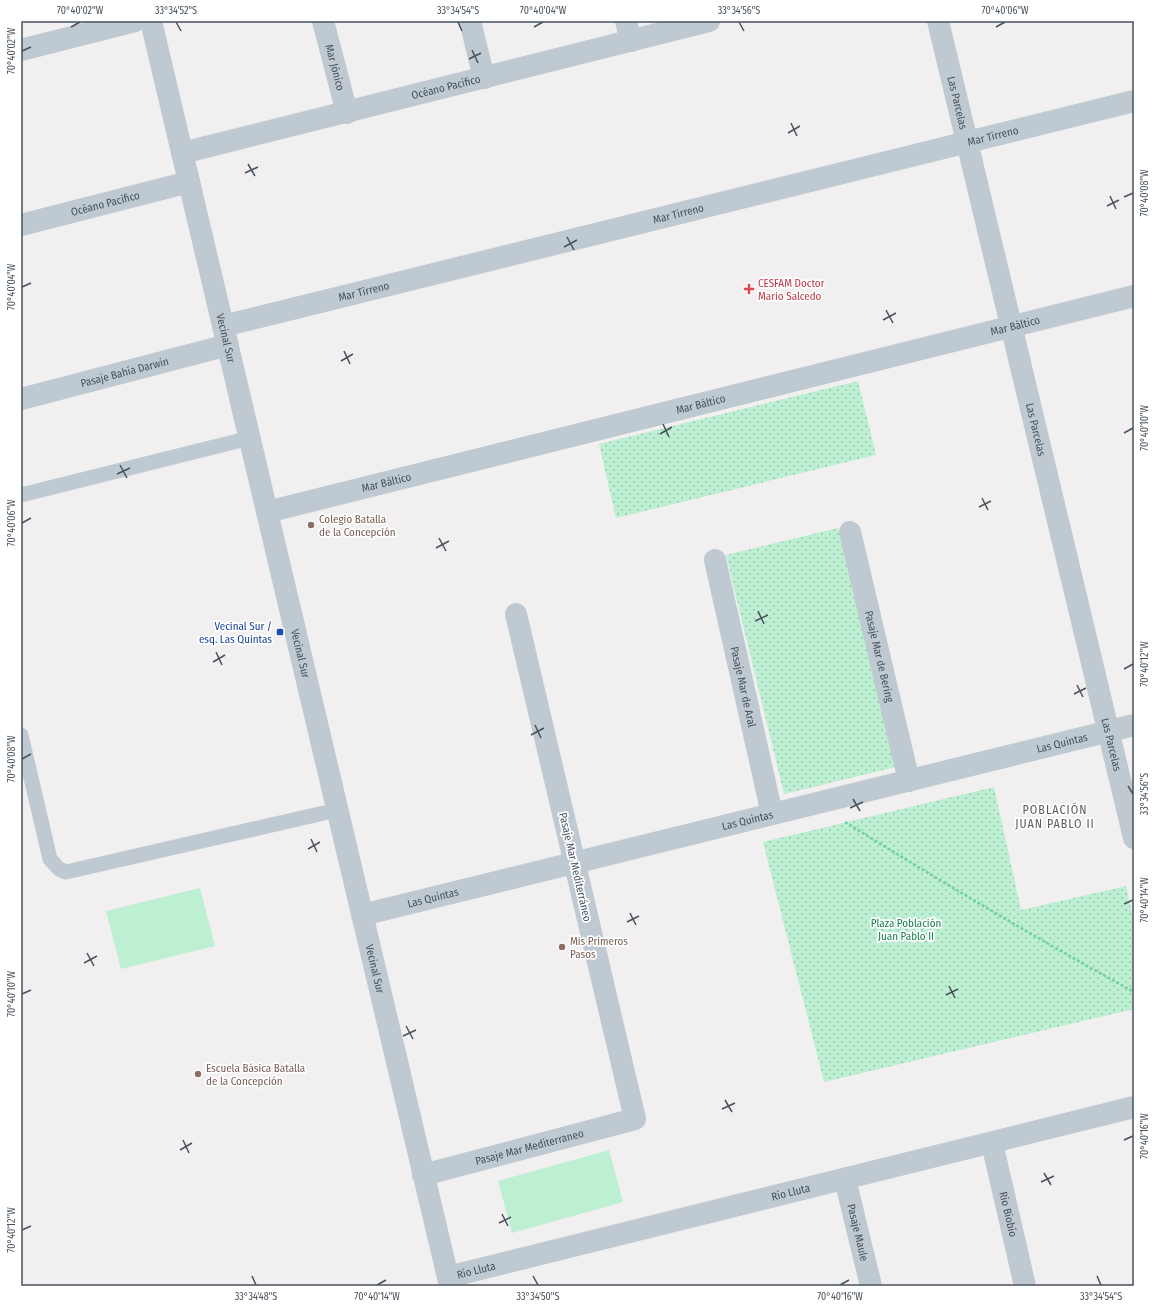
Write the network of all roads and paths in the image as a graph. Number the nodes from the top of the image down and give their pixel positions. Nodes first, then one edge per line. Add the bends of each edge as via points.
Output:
1 (135, 21) edge
2 (151, 21) edge
3 (323, 21) edge
4 (470, 21) edge
5 (710, 21) edge
6 (938, 21) edge
7 (629, 31) edge
8 (21, 50) edge
9 (484, 78) junction
10 (1134, 101) edge
11 (347, 113) junction
12 (968, 142) junction
13 (182, 154) junction
14 (189, 182) junction
15 (21, 225) edge
16 (1134, 296) edge
17 (1012, 327) junction
18 (225, 336) junction
19 (21, 399) edge
20 (250, 438) junction
21 (21, 495) edge
22 (267, 512) junction
23 (850, 532) dead end
24 (715, 560) dead end
25 (516, 614) dead end
26 (1134, 725) edge
27 (1108, 732) junction
28 (21, 735) edge
29 (909, 781) junction
30 (816, 804) junction
31 (337, 810) junction
32 (772, 814) junction
33 (1134, 838) edge
34 (574, 863) junction
35 (362, 915) junction
36 (1134, 992) edge
37 (1134, 1107) edge
38 (635, 1119) joint
39 (992, 1143) junction
40 (423, 1175) junction
41 (845, 1179) junction
42 (449, 1282) edge
43 (871, 1286) edge
44 (1025, 1286) edge

1 - 8 street
2 - 13 street, Vecinal Sur
3 - 11 street, Mar Jónico
4 - 9 street
5 - 7 street, Océano Pacífico
6 - 12 street, Las Parcelas
7 - 9 street, Océano Pacífico
9 - 11 street, Océano Pacífico
10 - 12 street, Mar Tirreno
11 - 13 street, Océano Pacífico
12 - 17 street, Las Parcelas
12 - 18 street, Mar Tirreno
13 - 14 street, Vecinal Sur
14 - 15 street, Océano Pacífico
14 - 18 street, Vecinal Sur
16 - 17 street, Mar Báltico
17 - 22 street, Mar Báltico
17 - 27 street, Las Parcelas
18 - 19 street, Pasaje Bahía Darwin
18 - 20 street, Vecinal Sur
20 - 21 lane
20 - 22 street, Vecinal Sur
22 - 31 street, Vecinal Sur
23 - 29 street, Pasaje Mar de Bering
24 - 32 street, Pasaje Mar de Aral
25 - 34 street, Pasaje Mar Mediterráneo
26 - 27 street, Las Quintas
27 - 29 street, Las Quintas
27 - 33 street, Las Parcelas
28 - 31 lane via 50,859 59,869 66,872
29 - 30 street, Las Quintas
30 - 32 street, Las Quintas
30 - 36 path via 937,880
31 - 35 street, Vecinal Sur
32 - 34 street, Las Quintas
34 - 35 street, Las Quintas
34 - 38 street, Pasaje Mar Mediterráneo
35 - 40 street, Vecinal Sur
37 - 39 street, Río Lluta
38 - 40 street, Pasaje Mar Mediterraneo
39 - 41 street, Río Lluta
39 - 44 street, Río Biobío
40 - 42 street, Vecinal Sur
41 - 42 street, Río Lluta
41 - 43 street, Pasaje Maule

